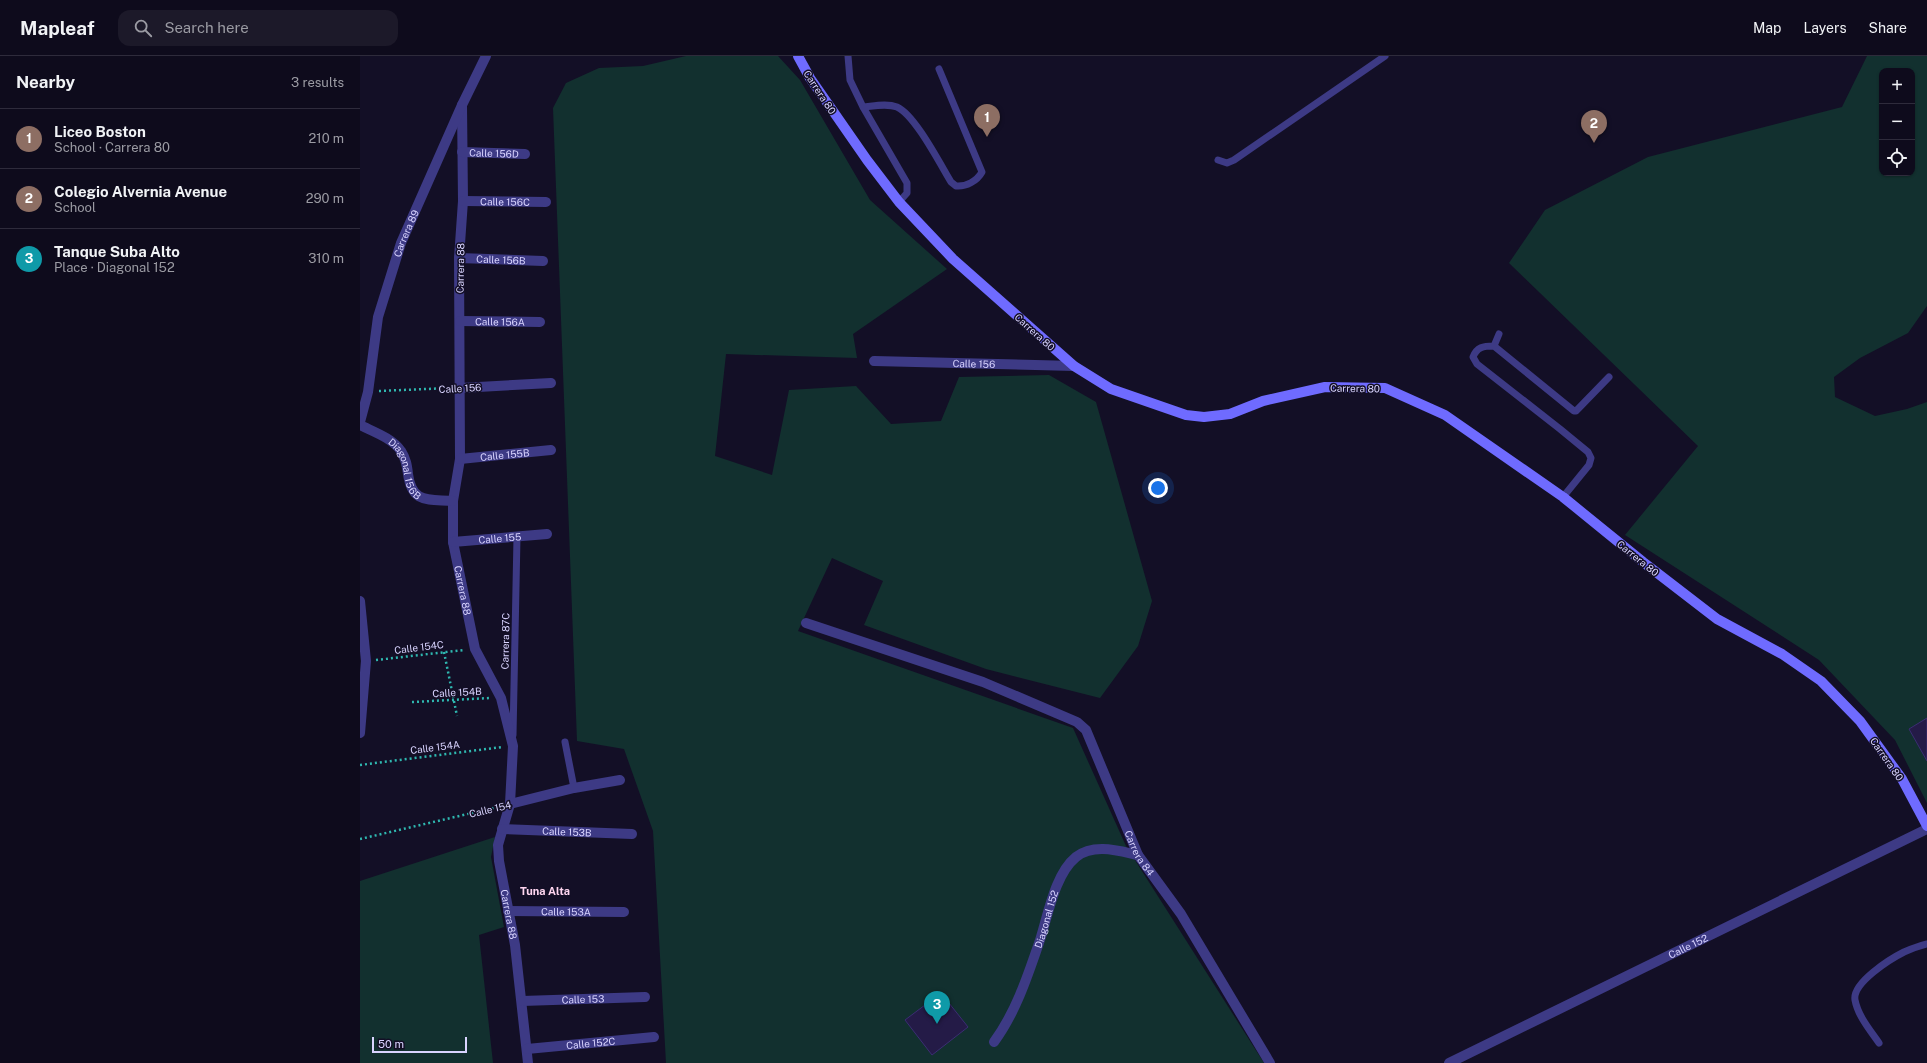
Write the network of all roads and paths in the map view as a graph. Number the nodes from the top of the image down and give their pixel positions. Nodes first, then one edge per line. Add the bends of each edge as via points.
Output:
1 (486, 56) edge
2 (798, 56) edge
3 (848, 56) edge
4 (1385, 56) edge
5 (939, 69) dead end
6 (462, 105) junction
7 (863, 107) junction
8 (462, 152) junction
9 (525, 154) dead end
10 (1218, 160) dead end
11 (464, 201) junction
12 (546, 202) dead end
13 (899, 202) junction
14 (459, 258) junction
15 (543, 261) dead end
16 (460, 321) junction
17 (540, 322) dead end
18 (1499, 334) dead end
19 (1494, 346) junction
20 (874, 361) dead end
21 (1074, 366) junction
22 (1608, 377) dead end
23 (551, 383) dead end
24 (460, 388) junction
25 (368, 392) junction
26 (360, 424) edge
27 (550, 450) dead end
28 (460, 459) junction
29 (1563, 497) junction
30 (453, 501) junction
31 (547, 534) dead end
32 (517, 536) junction
33 (453, 542) junction
34 (360, 601) edge
35 (806, 623) dead end
36 (475, 648) junction
37 (444, 652) junction
38 (366, 661) junction
39 (501, 698) junction
40 (454, 700) junction
41 (412, 702) dead end
42 (457, 716) dead end
43 (360, 733) edge
44 (565, 742) dead end
45 (513, 746) junction
46 (360, 765) edge
47 (620, 780) dead end
48 (574, 788) junction
49 (510, 804) junction
50 (1927, 827) edge
51 (502, 829) junction
52 (632, 834) dead end
53 (360, 839) edge
54 (1138, 855) junction
55 (508, 912) junction
56 (624, 912) dead end
57 (1927, 944) edge
58 (645, 997) dead end
59 (522, 1001) junction
60 (654, 1038) dead end
61 (994, 1042) dead end
62 (1879, 1043) dead end
63 (527, 1049) junction
64 (528, 1063) edge
65 (1270, 1063) edge
66 (1449, 1063) edge

1 - 6 street, Carrera 89
2 - 13 street, Carrera 80 via 862,154
3 - 7 lane via 850,80
4 - 10 lane via 1234,160 1227,163
5 - 7 lane via 982,172 979,178 962,187 952,182 910,116 897,107
6 - 8 street, Carrera 88
6 - 25 street, Carrera 89 via 401,242 378,317
7 - 13 lane via 907,184 907,193
8 - 9 street, Calle 156D
8 - 11 street, Carrera 88
11 - 12 street, Calle 156C
11 - 14 street, Carrera 88
13 - 21 street, Carrera 80 via 953,258
14 - 15 street, Calle 156B
14 - 16 street, Carrera 88
16 - 17 street, Calle 156A
16 - 24 street, Carrera 88
18 - 19 lane
19 - 22 lane via 1574,411
19 - 29 lane via 1483,346 1475,351 1473,357 1477,364 1560,429 1592,458
20 - 21 street, Calle 156
21 - 29 street, Carrera 80 via 1111,389 1186,415 1204,417 1230,414 1263,401 1325,387 1385,388 1445,415
23 - 24 street, Calle 156
24 - 25 path, Calle 156
24 - 28 street, Carrera 88
25 - 26 street, Carrera 89
26 - 30 street, Diagonal 156B via 393,442 401,451 407,461 413,493 418,497
27 - 28 street, Calle 155B
28 - 30 street, Carrera 88
29 - 50 street, Carrera 80 via 1717,619 1782,654 1821,681 1860,722 1902,779
30 - 33 street, Carrera 88
31 - 32 street, Calle 155
32 - 33 street, Calle 155
32 - 45 lane, Carrera 87C
33 - 36 street, Carrera 88
34 - 38 street
35 - 54 street, Carrera 84 via 983,682 1077,722 1086,730
36 - 37 path, Calle 154C
36 - 39 street, Carrera 88
37 - 38 path, Calle 154C
37 - 40 path
38 - 43 street
39 - 40 path, Calle 154B
39 - 45 street, Carrera 88
40 - 41 path, Calle 154B
40 - 42 path
44 - 48 lane
45 - 46 path, Calle 154A
45 - 49 street, Carrera 88
47 - 48 street, Calle 154
48 - 49 street, Calle 154
49 - 51 street, Carrera 88
49 - 53 path, Calle 154
50 - 66 street, Calle 152
51 - 52 street, Calle 153B
51 - 55 street, Carrera 88 via 498,845 499,860
54 - 61 street, Diagonal 152 via 1109,849 1091,851 1077,856 1069,865 1059,882 1023,988
54 - 65 street, Carrera 84 via 1181,914
55 - 56 street, Calle 153A
55 - 59 street, Carrera 88
57 - 62 lane via 1903,952 1876,970 1861,984 1854,998 1857,1010
58 - 59 street, Calle 153
59 - 63 street, Carrera 88
60 - 63 street, Calle 152C
63 - 64 street, Carrera 88

